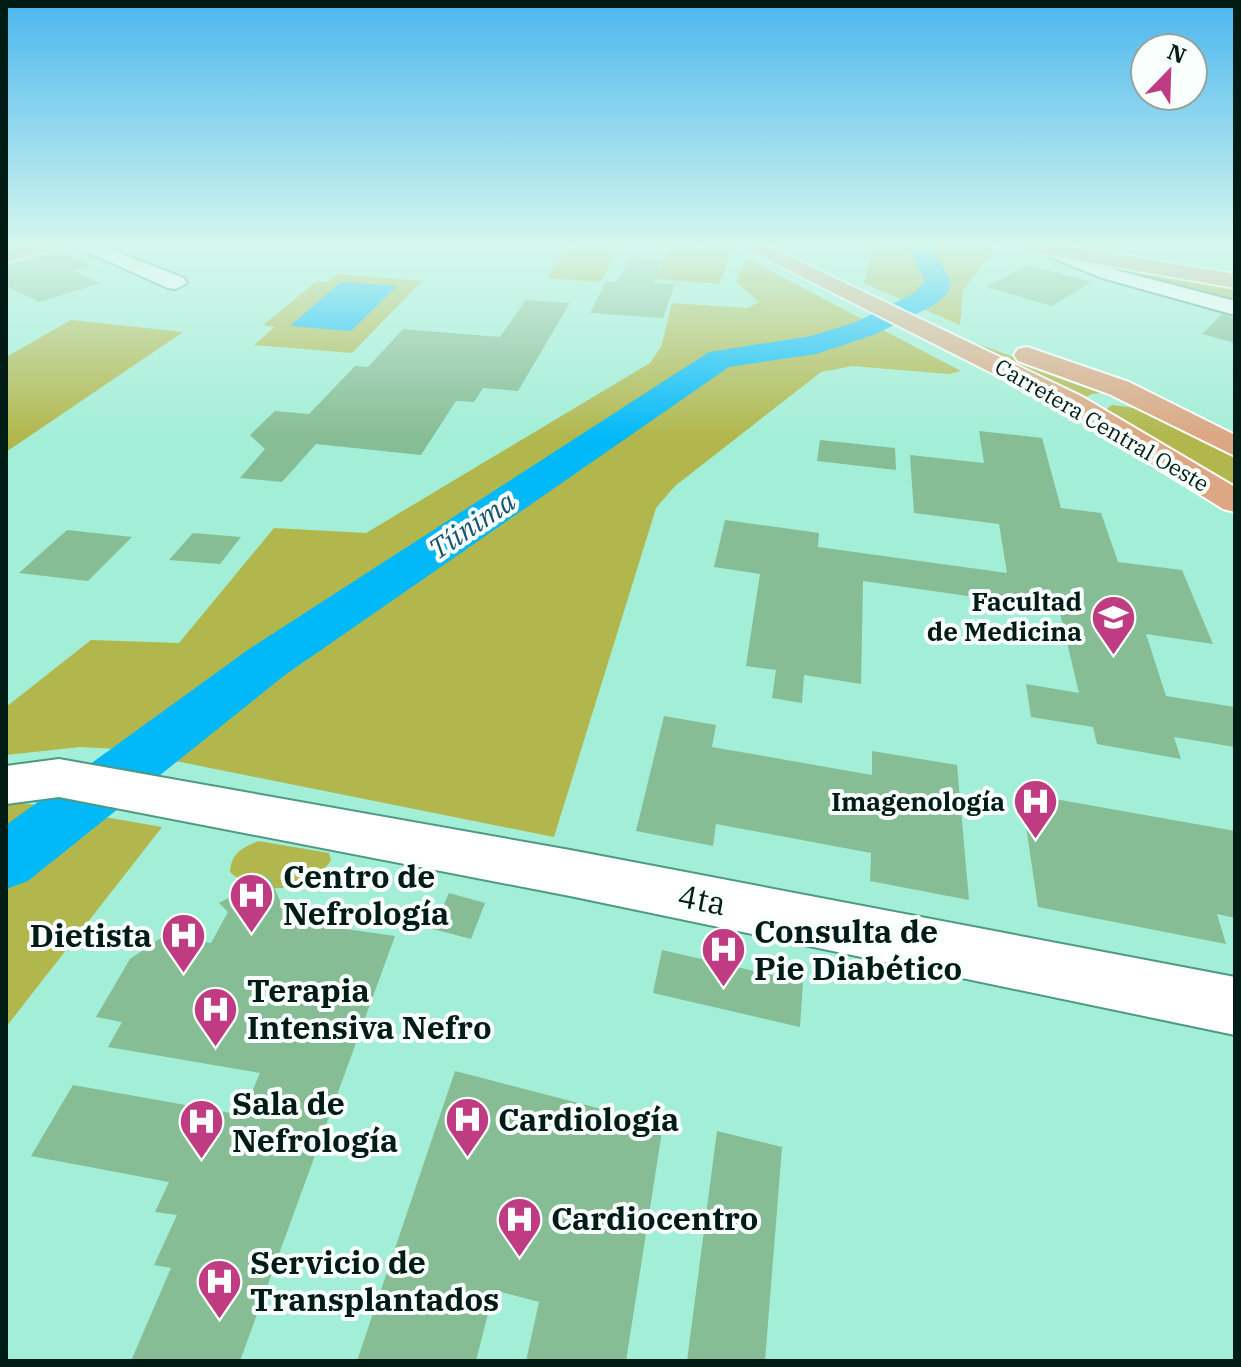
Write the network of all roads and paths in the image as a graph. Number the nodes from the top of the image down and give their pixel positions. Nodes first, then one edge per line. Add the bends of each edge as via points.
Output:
1 (897, 310) edge
2 (946, 333) junction
3 (1156, 405) junction
4 (1088, 412) junction
5 (1235, 447) edge
6 (1201, 480) junction
7 (1235, 493) edge
8 (1235, 502) edge
9 (6, 785) edge
10 (1235, 1006) edge

1 - 2 main road, Carretera Central Oeste
2 - 3 main road, Carretera Central Oeste via 1097,378
2 - 4 main road, Carretera Central Oeste
3 - 4 main road via 1109,397 1098,399
3 - 5 main road, Carretera Central Oeste
4 - 6 main road, Carretera Central Oeste
6 - 7 main road
6 - 8 main road, Carretera Central Oeste
9 - 10 street, 4ta via 59,778

